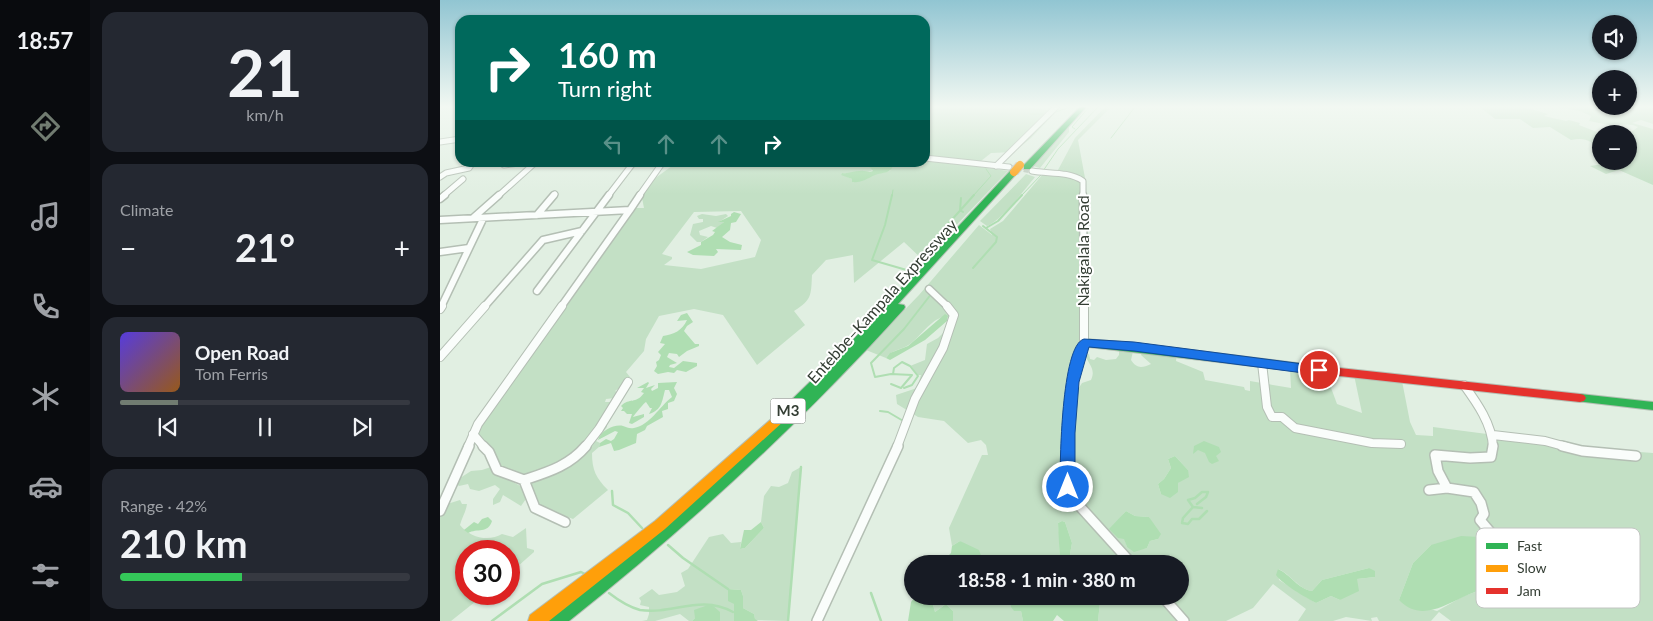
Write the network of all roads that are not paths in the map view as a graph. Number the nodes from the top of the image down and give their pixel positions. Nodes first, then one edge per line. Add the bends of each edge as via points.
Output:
1 (1027, 136) edge
2 (1050, 136) edge
3 (1054, 136) edge
4 (455, 140) edge
5 (440, 142) edge
6 (930, 159) edge
7 (996, 166) junction
8 (470, 167) edge
9 (530, 167) edge
10 (630, 167) edge
11 (660, 167) edge
12 (1021, 169) junction
13 (440, 176) edge
14 (463, 179) dead end
15 (555, 194) dead end
16 (440, 200) edge
17 (630, 210) junction
18 (596, 211) junction
19 (537, 216) junction
20 (473, 218) junction
21 (483, 218) junction
22 (440, 220) edge
23 (582, 232) junction
24 (469, 248) junction
25 (440, 252) edge
26 (929, 289) dead end
27 (537, 291) dead end
28 (440, 309) edge
29 (1084, 343) junction
30 (440, 356) edge
31 (1262, 363) junction
32 (628, 382) dead end
33 (1464, 386) junction
34 (1653, 406) edge
35 (473, 434) junction
36 (1493, 435) junction
37 (1401, 444) dead end
38 (1636, 456) dead end
39 (524, 480) junction
40 (1447, 488) junction
41 (1429, 490) dead end
42 (440, 510) edge
43 (565, 522) dead end
44 (1487, 528) edge
45 (1124, 555) edge
46 (1170, 605) edge
47 (536, 621) edge
48 (556, 621) edge
49 (817, 621) edge
50 (1184, 621) edge

1 - 7 street
2 - 12 main road, M3
3 - 12 main road, Entebbe–Kampala Expressway / M3
4 - 5 street
6 - 7 street, Nakigalala Road
7 - 12 street, Nakigalala Road
8 - 13 street
9 - 20 street
10 - 18 street
11 - 17 street
12 - 29 street, Nakigalala Road via 1061,174 1083,181
12 - 47 main road, Entebbe–Kampala Expressway / M3 via 854,346 768,431 625,554
12 - 48 main road, Entebbe–Kampala Expressway / M3 via 856,357 806,408 689,516
14 - 16 street
15 - 19 street
17 - 18 street
17 - 35 street
18 - 19 street
18 - 23 street
19 - 21 street
20 - 21 street
20 - 22 street
21 - 24 street
23 - 27 street
23 - 30 street via 543,240
24 - 25 street
24 - 28 street
26 - 49 street via 954,315 951,325
29 - 31 main road
29 - 45 street via 1072,382 1068,487 1075,501
31 - 33 main road
31 - 37 street via 1266,407 1272,417 1282,417 1295,428 1372,443
32 - 39 street via 581,452 563,466
33 - 34 main road
33 - 36 street
35 - 39 street via 489,452 497,470
35 - 42 street
36 - 38 street via 1545,440 1582,451
36 - 40 street via 1495,447 1491,457 1435,456
39 - 43 street via 535,508
40 - 41 street
40 - 44 street via 1474,492 1484,514 1480,520
46 - 50 street

